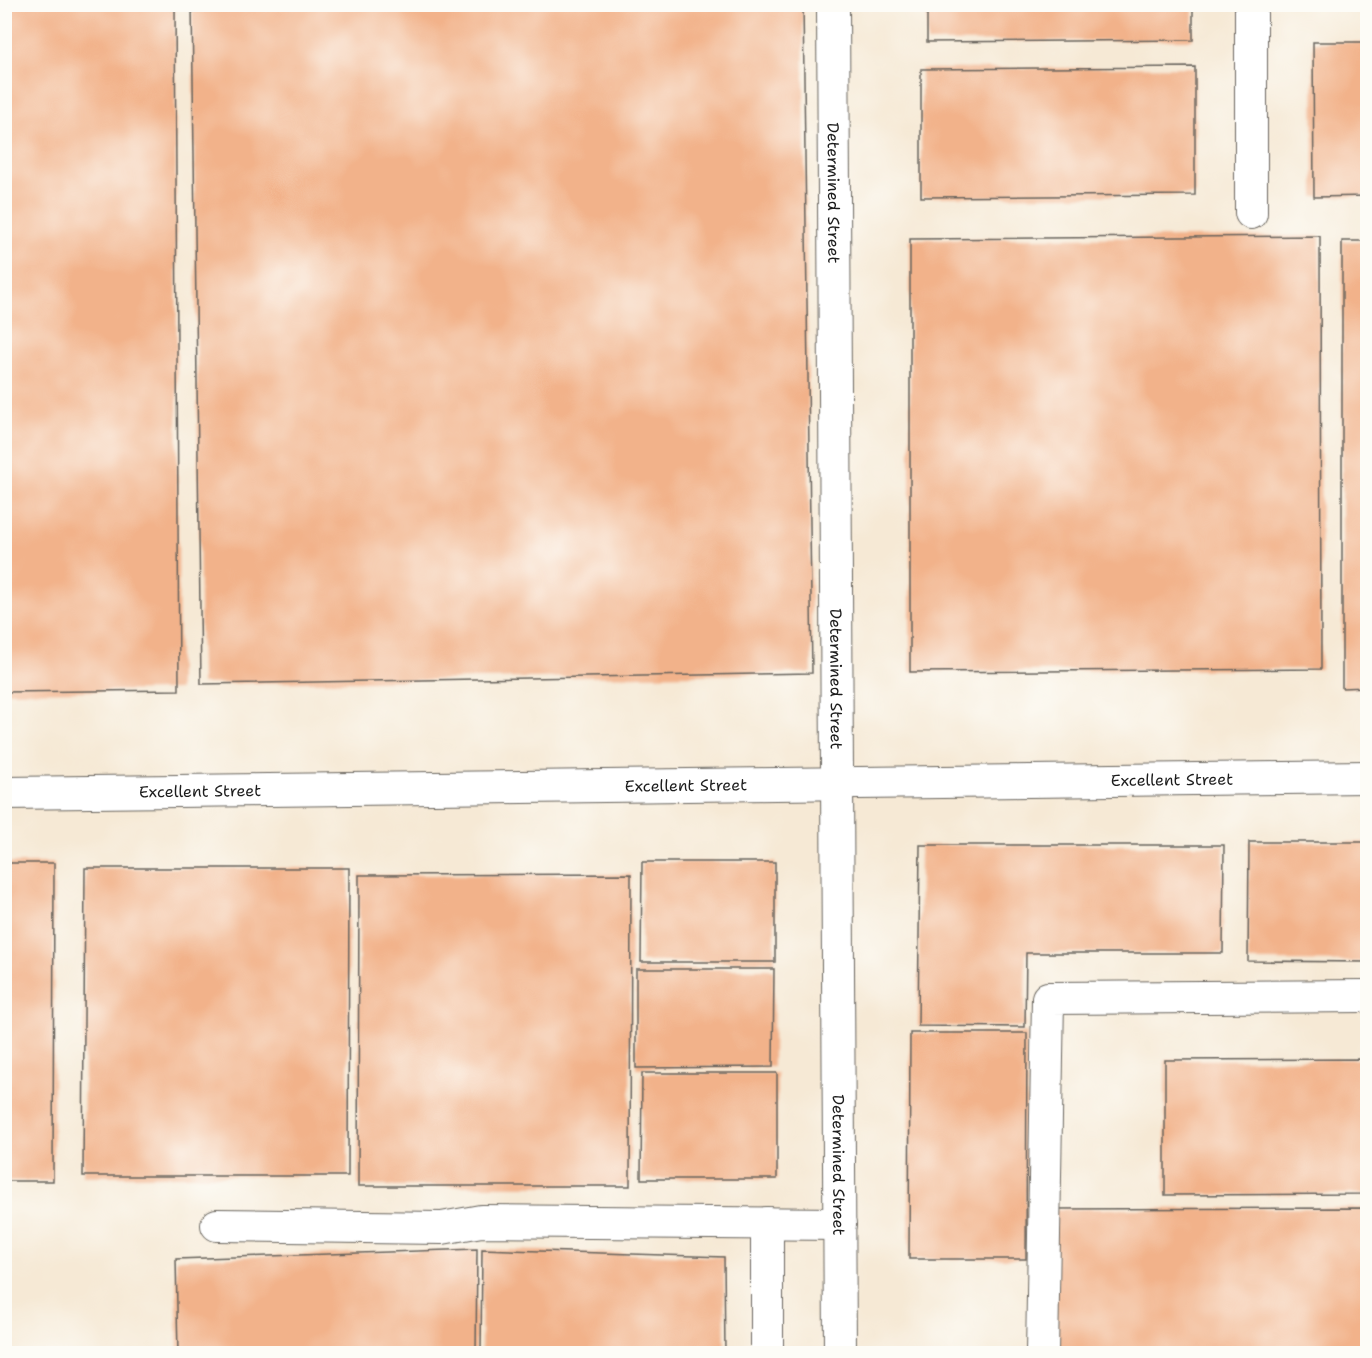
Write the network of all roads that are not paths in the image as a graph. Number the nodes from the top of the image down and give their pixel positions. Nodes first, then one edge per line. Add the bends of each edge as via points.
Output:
1 (833, 4) edge
2 (1251, 4) edge
3 (1251, 213) dead end
4 (1368, 777) edge
5 (837, 783) junction
6 (4, 793) edge
7 (1368, 996) edge
8 (767, 1224) junction
9 (840, 1224) junction
10 (218, 1225) dead end
11 (767, 1353) edge
12 (840, 1353) edge
13 (1042, 1353) edge

1 - 5 street, Determined Street
2 - 3 street
4 - 5 street, Excellent Street
5 - 6 street, Excellent Street
5 - 9 street, Determined Street
7 - 13 street via 1048,998
8 - 9 street
8 - 10 street via 481,1221 442,1228
8 - 11 street
9 - 12 street, Determined Street

